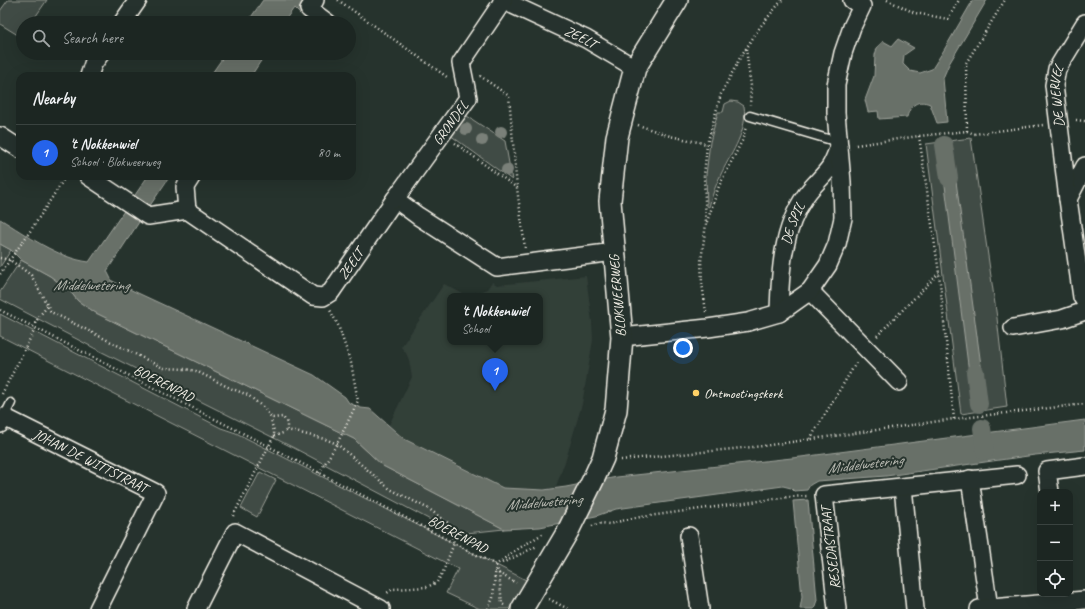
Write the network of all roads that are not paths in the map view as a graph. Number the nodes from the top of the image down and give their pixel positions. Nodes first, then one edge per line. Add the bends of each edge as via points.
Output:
1 (138, 0) edge
2 (315, 0) edge
3 (502, 0) edge
4 (677, 0) edge
5 (852, 0) edge
6 (127, 16) edge
7 (318, 16) edge
8 (1085, 23) edge
9 (96, 60) edge
10 (635, 68) junction
11 (90, 72) edge
12 (750, 116) road end
13 (0, 136) edge
14 (839, 145) junction
15 (16, 146) edge
16 (1085, 166) edge
17 (94, 180) edge
18 (189, 180) edge
19 (395, 199) junction
20 (1068, 199) junction
21 (187, 210) junction
22 (614, 252) junction
23 (810, 291) junction
24 (1085, 302) edge
25 (1085, 311) edge
26 (780, 313) junction
27 (1012, 328) dead end
28 (622, 337) junction
29 (899, 382) dead end
30 (5, 415) edge
31 (1085, 466) edge
32 (1017, 475) dead end
33 (970, 479) junction
34 (903, 487) junction
35 (1050, 489) edge
36 (688, 536) dead end
37 (1063, 598) edge
38 (1085, 600) edge
39 (377, 607) edge
40 (984, 608) edge
41 (98, 609) edge
42 (196, 609) edge
43 (522, 609) edge
44 (700, 609) edge
45 (837, 609) edge
46 (915, 609) edge

1 - 6 street
2 - 7 street via 309,9
3 - 10 street, ZEELT via 586,39
3 - 19 street, GRONDEL via 461,63 468,98
4 - 10 street, BLOKWEERWEG
5 - 14 street via 862,6 843,53 836,84
8 - 20 street, DE WERVEL via 1057,69 1054,85
9 - 11 street
10 - 22 street, BLOKWEERWEG via 617,137 610,201
12 - 14 lane
13 - 15 street
14 - 23 street via 843,218 837,244 828,265
14 - 26 street, DE SPIL via 830,166 806,195 790,228 780,276
16 - 20 street
17 - 21 street via 148,216
18 - 21 street via 185,187
19 - 21 street, ZEELT via 331,292 323,297 313,296
19 - 22 street via 497,267
20 - 24 street, DE WERVEL via 1082,297
22 - 28 street, BLOKWEERWEG
23 - 26 street
23 - 29 street
25 - 27 street
26 - 28 street via 748,322
28 - 43 street, BLOKWEERWEG via 616,410 603,458 568,531
30 - 41 street, JOHAN DE WITTSTRAAT via 156,494
31 - 35 street via 1047,471
32 - 33 street, RESEDASTRAAT
33 - 34 street, RESEDASTRAAT
33 - 40 street
34 - 45 street, RESEDASTRAAT via 824,495
34 - 46 street
36 - 44 street
37 - 38 street
37 - 40 street
39 - 42 street via 235,532

